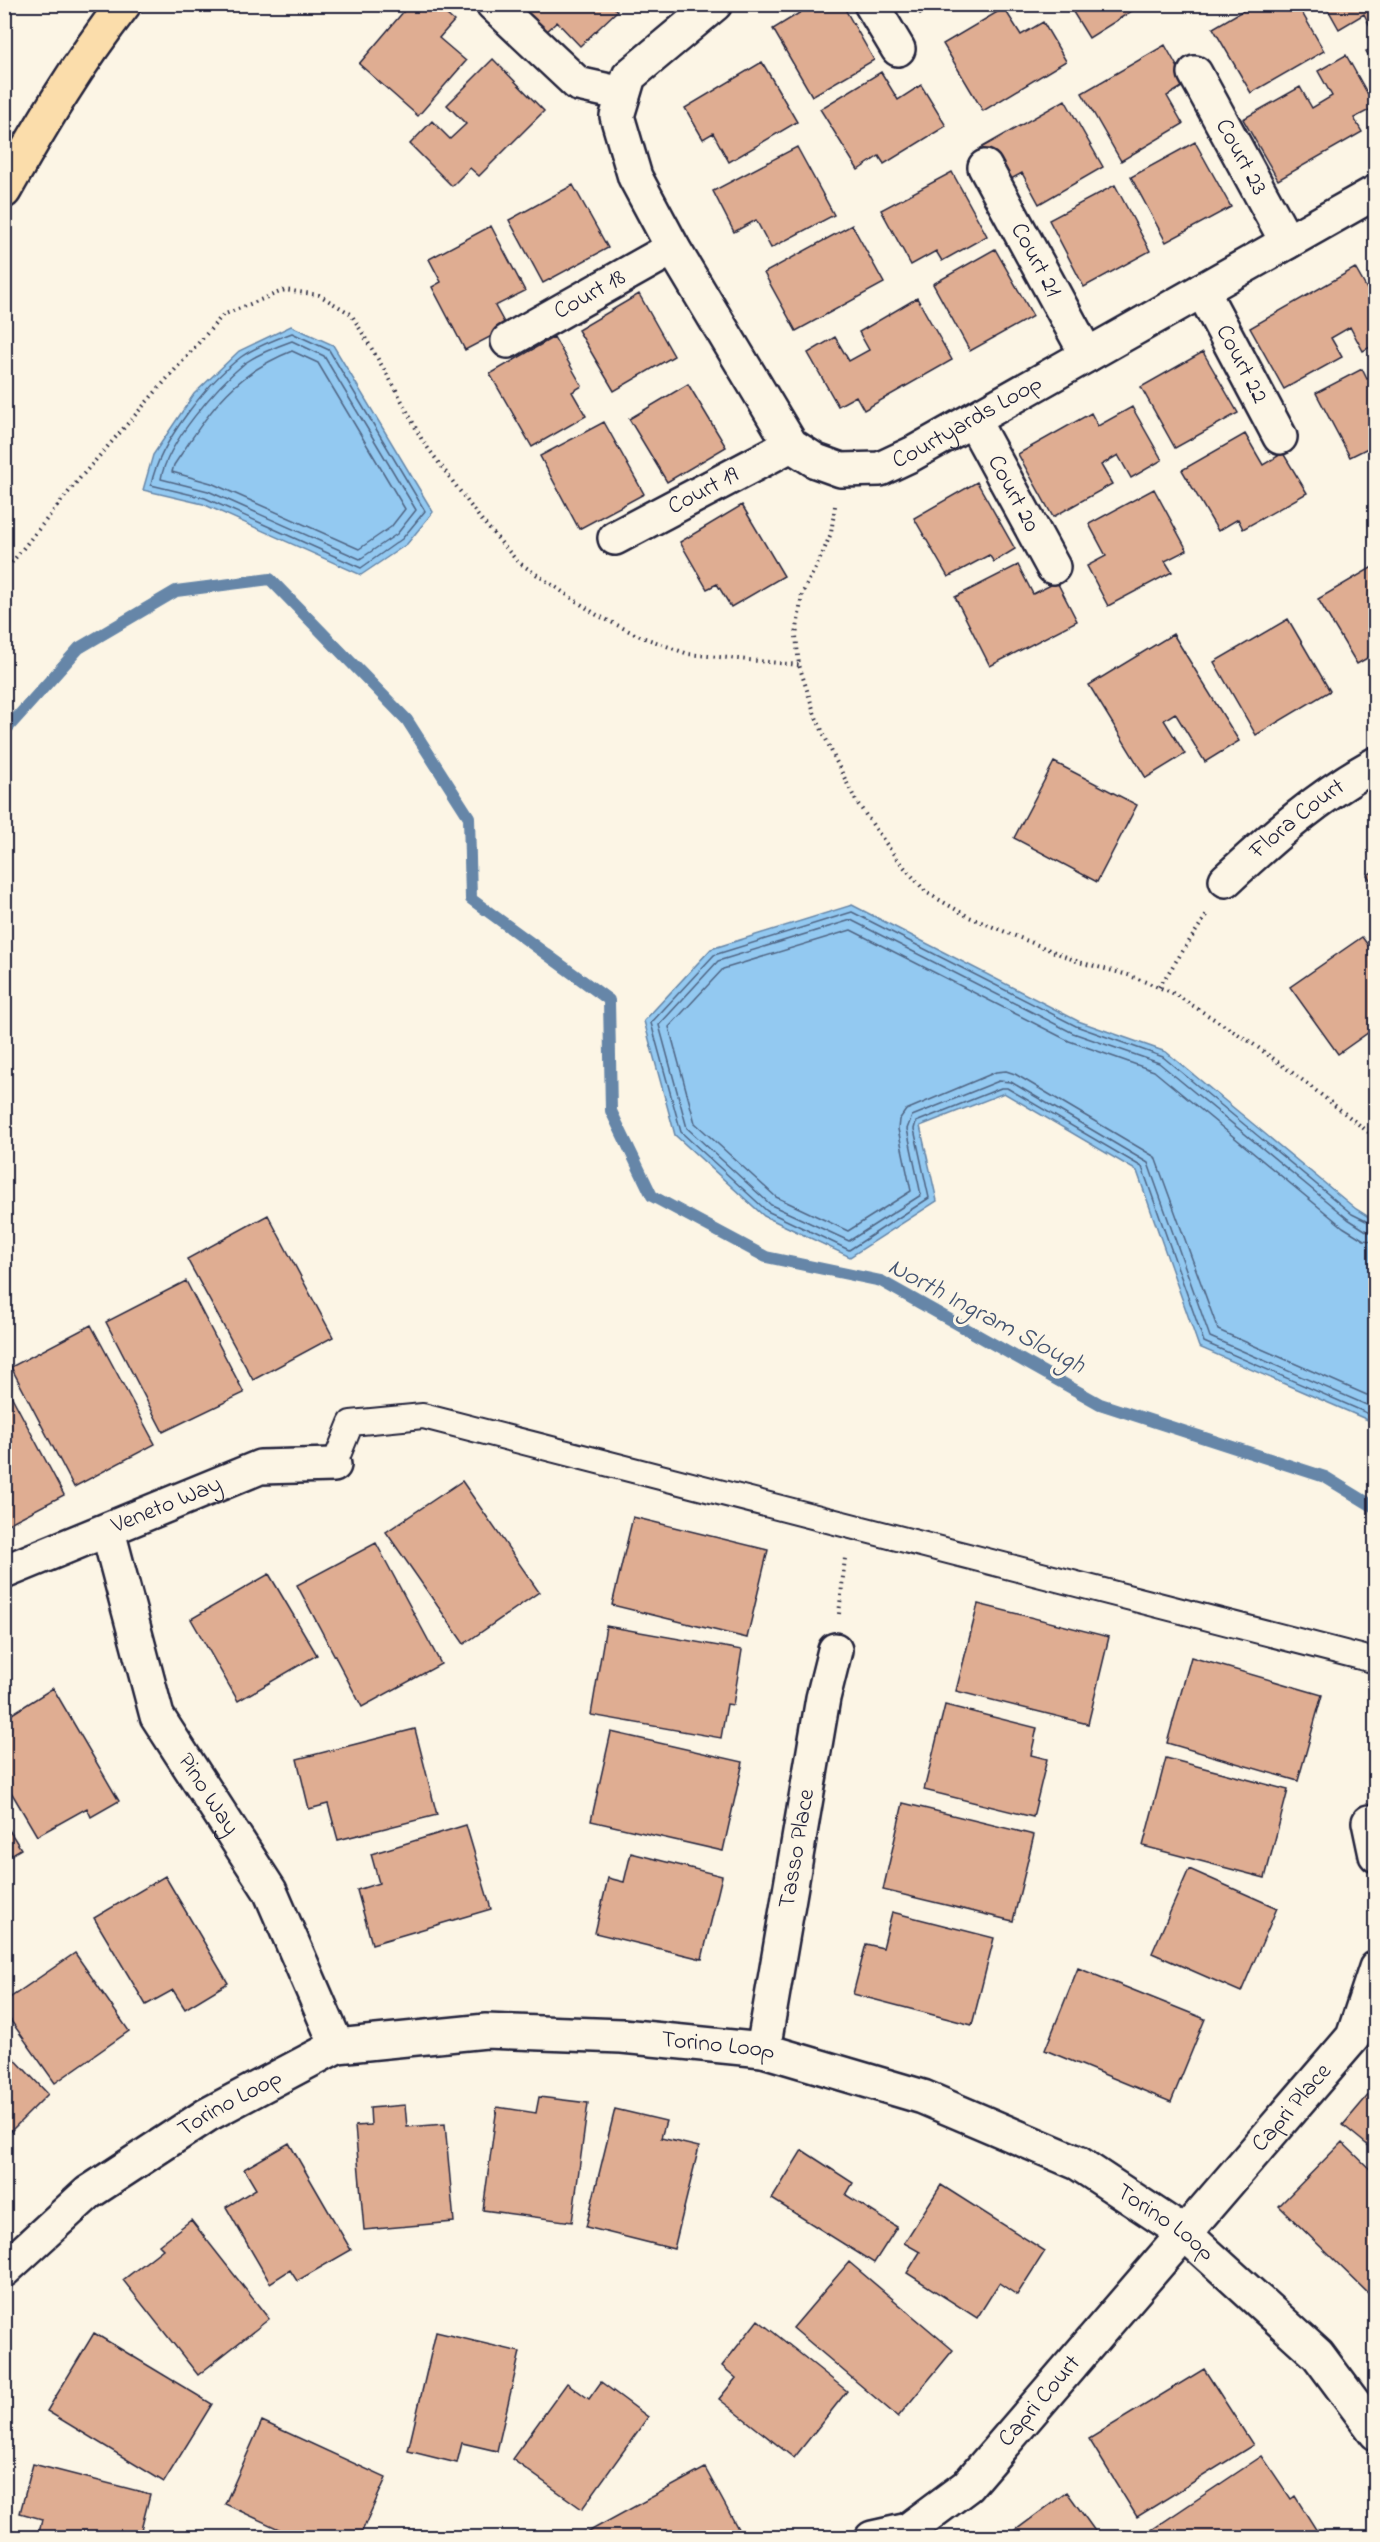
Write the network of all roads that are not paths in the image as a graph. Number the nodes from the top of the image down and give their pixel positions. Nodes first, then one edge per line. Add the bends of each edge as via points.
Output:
1 (124, 4) edge
2 (493, 4) edge
3 (715, 4) edge
4 (871, 4) edge
5 (898, 49) dead end
6 (1195, 73) dead end
7 (623, 94) junction
8 (986, 167) dead end
9 (4, 191) edge
10 (1376, 192) edge
11 (1287, 242) junction
12 (673, 248) junction
13 (1202, 290) junction
14 (508, 341) dead end
15 (1087, 355) junction
16 (973, 420) junction
17 (1280, 437) dead end
18 (791, 445) junction
19 (615, 538) dead end
20 (1053, 567) dead end
21 (1376, 764) edge
22 (1226, 880) road end
23 (334, 1465) joint
24 (108, 1531) junction
25 (4, 1572) edge
26 (835, 1650) road end
27 (1376, 1661) edge
28 (1368, 1821) dead end
29 (1376, 1856) edge
30 (1376, 1968) edge
31 (338, 2046) junction
32 (763, 2049) junction
33 (1184, 2233) junction
34 (4, 2270) edge
35 (1376, 2433) edge
36 (872, 2538) edge

1 - 9 highway via 32,140
2 - 7 street via 578,84
3 - 7 street, Courtyards Loop via 628,76
4 - 5 street
6 - 11 street, Court 23
7 - 12 street, Courtyards Loop via 617,116 635,177
8 - 15 street, Court 21
10 - 11 street, Courtyards Loop
11 - 13 street, Courtyards Loop
12 - 14 street, Court 18
12 - 18 street, Courtyards Loop
13 - 15 street, Courtyards Loop
13 - 17 street, Court 22
15 - 16 street, Courtyards Loop
16 - 18 street, Courtyards Loop via 880,469 841,470 816,461
16 - 20 street, Court 20
18 - 19 street, Court 19
21 - 22 street, Flora Court via 1330,792 1278,832
23 - 24 street, Veneto Way via 260,1467
23 - 27 lane via 351,1423 423,1416
24 - 25 street, Veneto Way
24 - 31 street, Pino Way via 157,1716 270,1891
26 - 32 street, Tasso Place via 823,1698
28 - 29 street
30 - 33 street, Capri Place via 1353,2037
31 - 32 street, Torino Loop via 486,2031 622,2036
31 - 34 street, Torino Loop via 207,2115 88,2193
32 - 33 street, Torino Loop via 923,2097 1078,2163
33 - 35 street, Torino Loop via 1318,2355
33 - 36 street, Capri Court via 967,2486 908,2530

